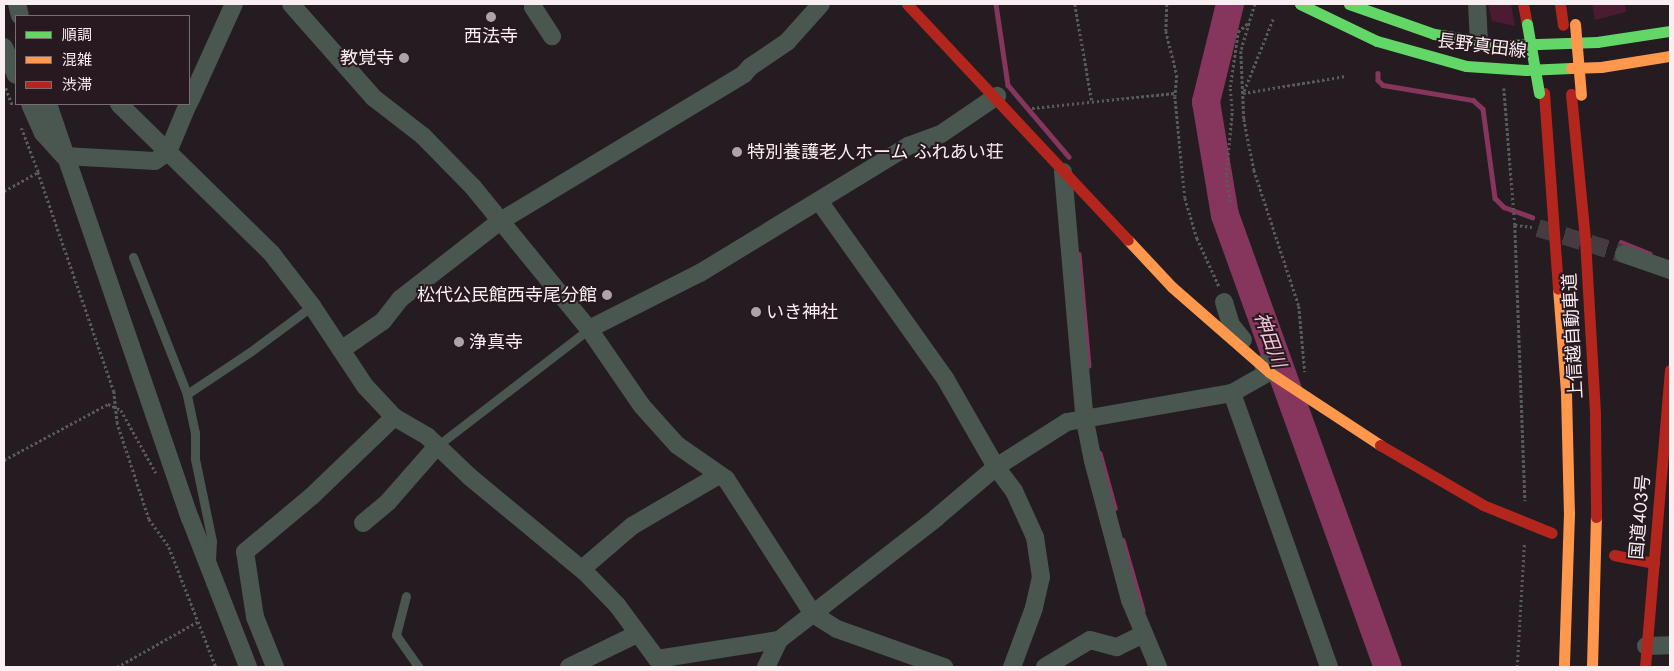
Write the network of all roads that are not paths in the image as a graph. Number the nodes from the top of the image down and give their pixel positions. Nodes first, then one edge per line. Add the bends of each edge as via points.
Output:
1 (234, 4) edge
2 (291, 4) edge
3 (534, 4) edge
4 (821, 4) edge
5 (907, 4) edge
6 (1300, 4) edge
7 (1349, 4) edge
8 (1477, 4) edge
9 (1523, 4) edge
10 (1533, 4) edge
11 (1560, 4) edge
12 (1574, 10) dead end
13 (1531, 23) junction
14 (1569, 24) junction
15 (1670, 31) edge
16 (552, 36) dead end
17 (1479, 42) junction
18 (4, 47) edge
19 (1670, 56) edge
20 (15, 73) edge
21 (997, 96) junction
22 (190, 101) edge
23 (48, 105) edge
24 (120, 105) edge
25 (188, 105) edge
26 (22, 106) edge
27 (168, 152) junction
28 (64, 156) junction
29 (1063, 172) junction
30 (819, 202) junction
31 (500, 222) junction
32 (1624, 254) tunnel mouth
33 (133, 257) dead end
34 (1670, 270) edge
35 (1224, 302) road end
36 (312, 306) junction
37 (589, 329) junction
38 (341, 350) junction
39 (1670, 370) edge
40 (1269, 372) junction
41 (1232, 393) junction
42 (187, 394) junction
43 (394, 417) junction
44 (1085, 421) junction
45 (437, 446) junction
46 (996, 467) junction
47 (719, 475) junction
48 (363, 523) dead end
49 (1552, 533) dead end
50 (1614, 555) dead end
51 (1654, 563) junction
52 (1670, 566) edge
53 (210, 568) junction
54 (582, 569) junction
55 (406, 596) dead end
56 (813, 614) junction
57 (637, 634) junction
58 (1144, 634) junction
59 (779, 640) junction
60 (1670, 645) edge
61 (1646, 646) junction
62 (248, 667) edge
63 (274, 667) edge
64 (418, 667) edge
65 (570, 667) edge
66 (766, 667) edge
67 (944, 667) edge
68 (1012, 667) edge
69 (1045, 667) edge
70 (1158, 667) edge
71 (1329, 667) edge
72 (1564, 667) edge
73 (1592, 667) edge
74 (1645, 667) edge

1 - 22 street
2 - 31 street via 374,98 423,136 473,187
3 - 16 street
4 - 31 street via 787,42 744,74
5 - 21 main road
6 - 19 main road, 長野真田線 via 1410,53 1466,66 1503,69 1601,67
7 - 17 main road, 長野真田線 via 1418,30
8 - 17 street
9 - 13 main road
10 - 13 main road
11 - 14 main road
12 - 14 main road
13 - 72 main road, 上信越自動車道, bridge via 1550,151 1566,393 1569,513
14 - 73 main road, 上信越自動車道, bridge via 1592,225 1596,339
15 - 17 main road, 長野真田線 via 1560,45
18 - 20 street
21 - 29 main road
21 - 30 street via 941,134 908,146
23 - 28 street
24 - 27 street
25 - 27 street
26 - 28 street
27 - 28 street via 155,161
27 - 36 street via 272,254
28 - 53 street
29 - 40 main road via 1172,287
29 - 44 street
30 - 37 street via 700,273
30 - 46 street via 941,372
31 - 37 street
31 - 38 street via 400,299 384,321
32 - 34 street
33 - 42 lane
35 - 40 street via 1231,325
36 - 38 street
36 - 42 lane
37 - 45 lane
37 - 47 street via 642,406 677,445
38 - 43 street via 365,386
39 - 51 main road, 国道403号
40 - 41 street
40 - 49 main road via 1418,469 1526,524
41 - 44 street
41 - 71 street
42 - 53 lane via 195,433 195,460 212,542
43 - 45 street
43 - 63 street via 312,496 245,552 254,618
44 - 46 street via 1067,422
44 - 58 street via 1092,462 1130,600
45 - 48 street via 388,502
45 - 54 street via 470,478
46 - 56 street
46 - 68 street via 1014,491 1040,556 1041,577 1034,608
47 - 54 street via 632,526
47 - 56 street via 726,479
50 - 51 main road
51 - 52 main road
51 - 61 main road, 国道403号
53 - 62 street
54 - 57 street via 617,605
55 - 64 lane via 396,635
56 - 59 street
56 - 67 street via 838,629
57 - 59 street via 657,659
57 - 65 street
58 - 69 street via 1117,647 1090,640
58 - 70 street
59 - 66 street
60 - 61 street
61 - 74 main road, 国道403号

